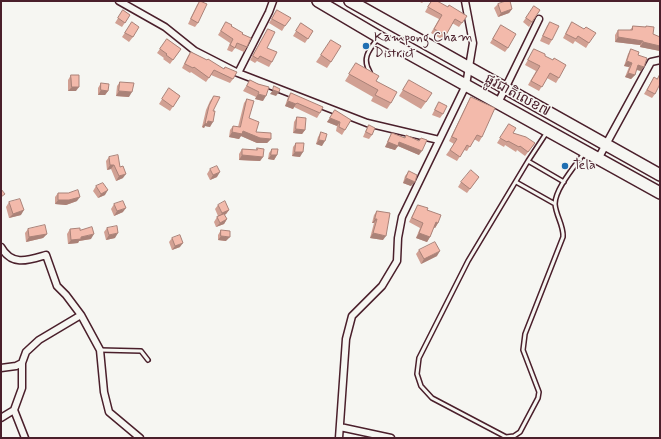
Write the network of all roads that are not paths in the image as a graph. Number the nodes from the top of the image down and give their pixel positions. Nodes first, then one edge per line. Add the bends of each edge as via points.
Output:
1 (119, 1) edge
2 (273, 1) edge
3 (318, 1) edge
4 (350, 1) edge
5 (465, 1) edge
6 (539, 19) dead end
7 (379, 37) junction
8 (660, 60) edge
9 (238, 73) junction
10 (373, 75) edge
11 (466, 85) junction
12 (498, 104) junction
13 (548, 131) junction
14 (439, 140) junction
15 (585, 152) junction
16 (598, 159) junction
17 (528, 162) junction
18 (660, 175) edge
19 (516, 182) junction
20 (564, 182) junction
21 (660, 193) edge
22 (555, 204) junction
23 (1, 248) edge
24 (81, 315) junction
25 (100, 350) junction
26 (148, 360) dead end
27 (22, 363) junction
28 (1, 368) edge
29 (14, 410) junction
30 (1, 418) edge
31 (340, 427) junction
32 (26, 438) edge
33 (140, 438) edge
34 (339, 438) edge
35 (391, 438) edge

1 - 9 street via 165,27 195,50
2 - 9 street
3 - 7 highway, ផ្លូវជាតិលេខ៧
4 - 18 highway, ផ្លូវជាតិលេខ៧
5 - 11 street via 473,43
6 - 12 street
7 - 10 lane via 367,54 366,60 366,65
7 - 11 highway, ផ្លូវជាតិលេខ៧
8 - 16 street via 651,62
9 - 14 street via 367,123
11 - 12 highway, ផ្លូវជាតិលេខ៧
11 - 14 street
12 - 13 highway, ផ្លូវជាតិលេខ៧
13 - 15 highway, ផ្លូវជាតិលេខ៧
13 - 17 lane
14 - 31 street via 402,217 397,261 382,286 352,316 346,339
15 - 16 highway, ផ្លូវជាតិលេខ៧
15 - 20 lane
16 - 21 highway, ផ្លូវជាតិលេខ៧
17 - 19 lane
17 - 20 lane
19 - 22 lane
19 - 22 lane via 468,261 419,358 417,374 421,386 432,398 506,437 520,432 538,398 523,343 563,237 564,232
20 - 22 lane
23 - 24 street via 10,258 22,261 46,255 56,286
24 - 25 street
24 - 27 street via 39,340 26,352
25 - 26 lane via 142,351
25 - 33 street via 104,392 109,412
27 - 28 street
27 - 29 street via 22,388
29 - 30 street
29 - 32 street
31 - 34 street
31 - 35 street

